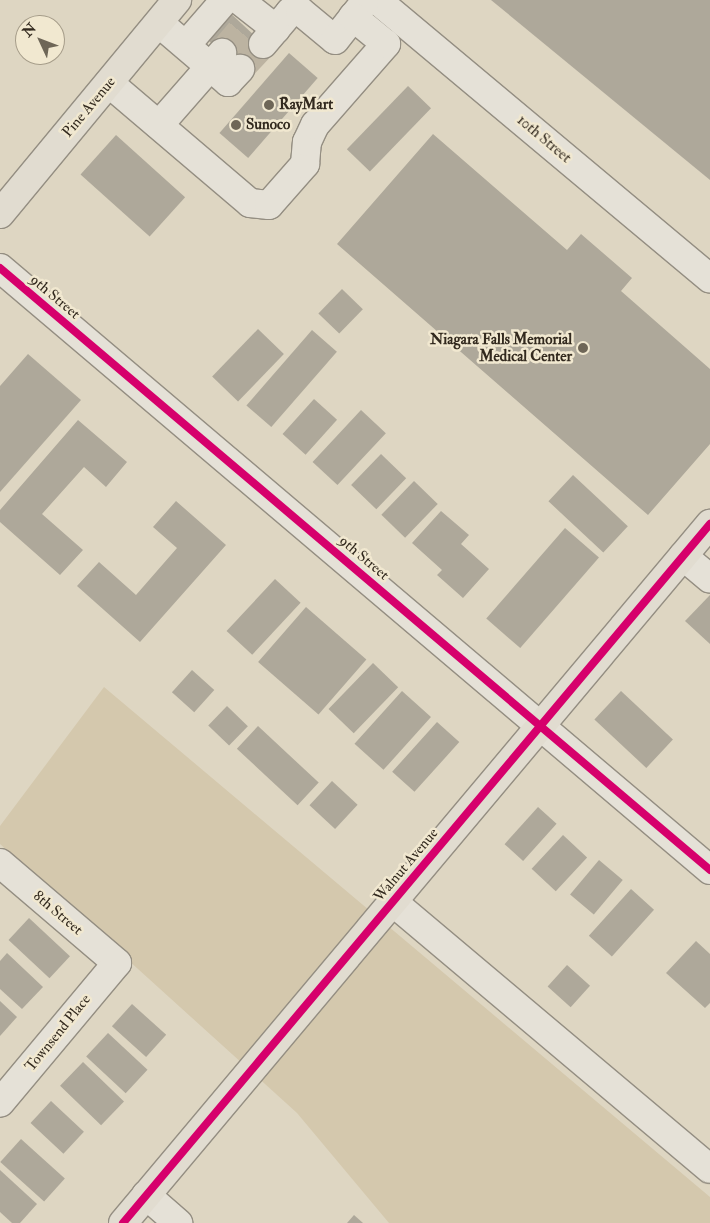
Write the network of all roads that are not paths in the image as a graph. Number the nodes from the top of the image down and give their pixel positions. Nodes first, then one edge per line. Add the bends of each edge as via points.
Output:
1 (177, 0) edge
2 (225, 0) edge
3 (377, 0) edge
4 (360, 8) edge
5 (159, 23) junction
6 (256, 23) tunnel mouth
7 (186, 45) junction
8 (109, 82) junction
9 (159, 125) junction
10 (0, 214) edge
11 (0, 268) edge
12 (710, 278) edge
13 (710, 524) edge
14 (683, 556) junction
15 (710, 580) edge
16 (540, 725) junction
17 (0, 863) edge
18 (710, 870) edge
19 (393, 902) junction
20 (117, 963) joint
21 (0, 1103) edge
22 (710, 1169) edge
23 (146, 1195) junction
24 (123, 1223) edge
25 (178, 1223) edge

1 - 5 main road, Pine Avenue
2 - 7 street
3 - 12 street, 10th Street
4 - 6 street via 335,40 300,11
4 - 9 street via 386,44 315,125 307,142 305,164 269,204 250,203
5 - 7 street
5 - 8 main road, Pine Avenue
7 - 9 street via 224,62
8 - 9 street
8 - 10 main road, Pine Avenue
11 - 16 street, 9th Street
13 - 14 main road, Walnut Avenue
14 - 15 street
14 - 16 main road, Walnut Avenue
16 - 18 street, 9th Street
16 - 19 main road, Walnut Avenue
17 - 20 street, 8th Street
19 - 22 street
19 - 23 main road, Walnut Avenue
20 - 21 street, Townsend Place
23 - 24 main road, Walnut Avenue
23 - 25 street

